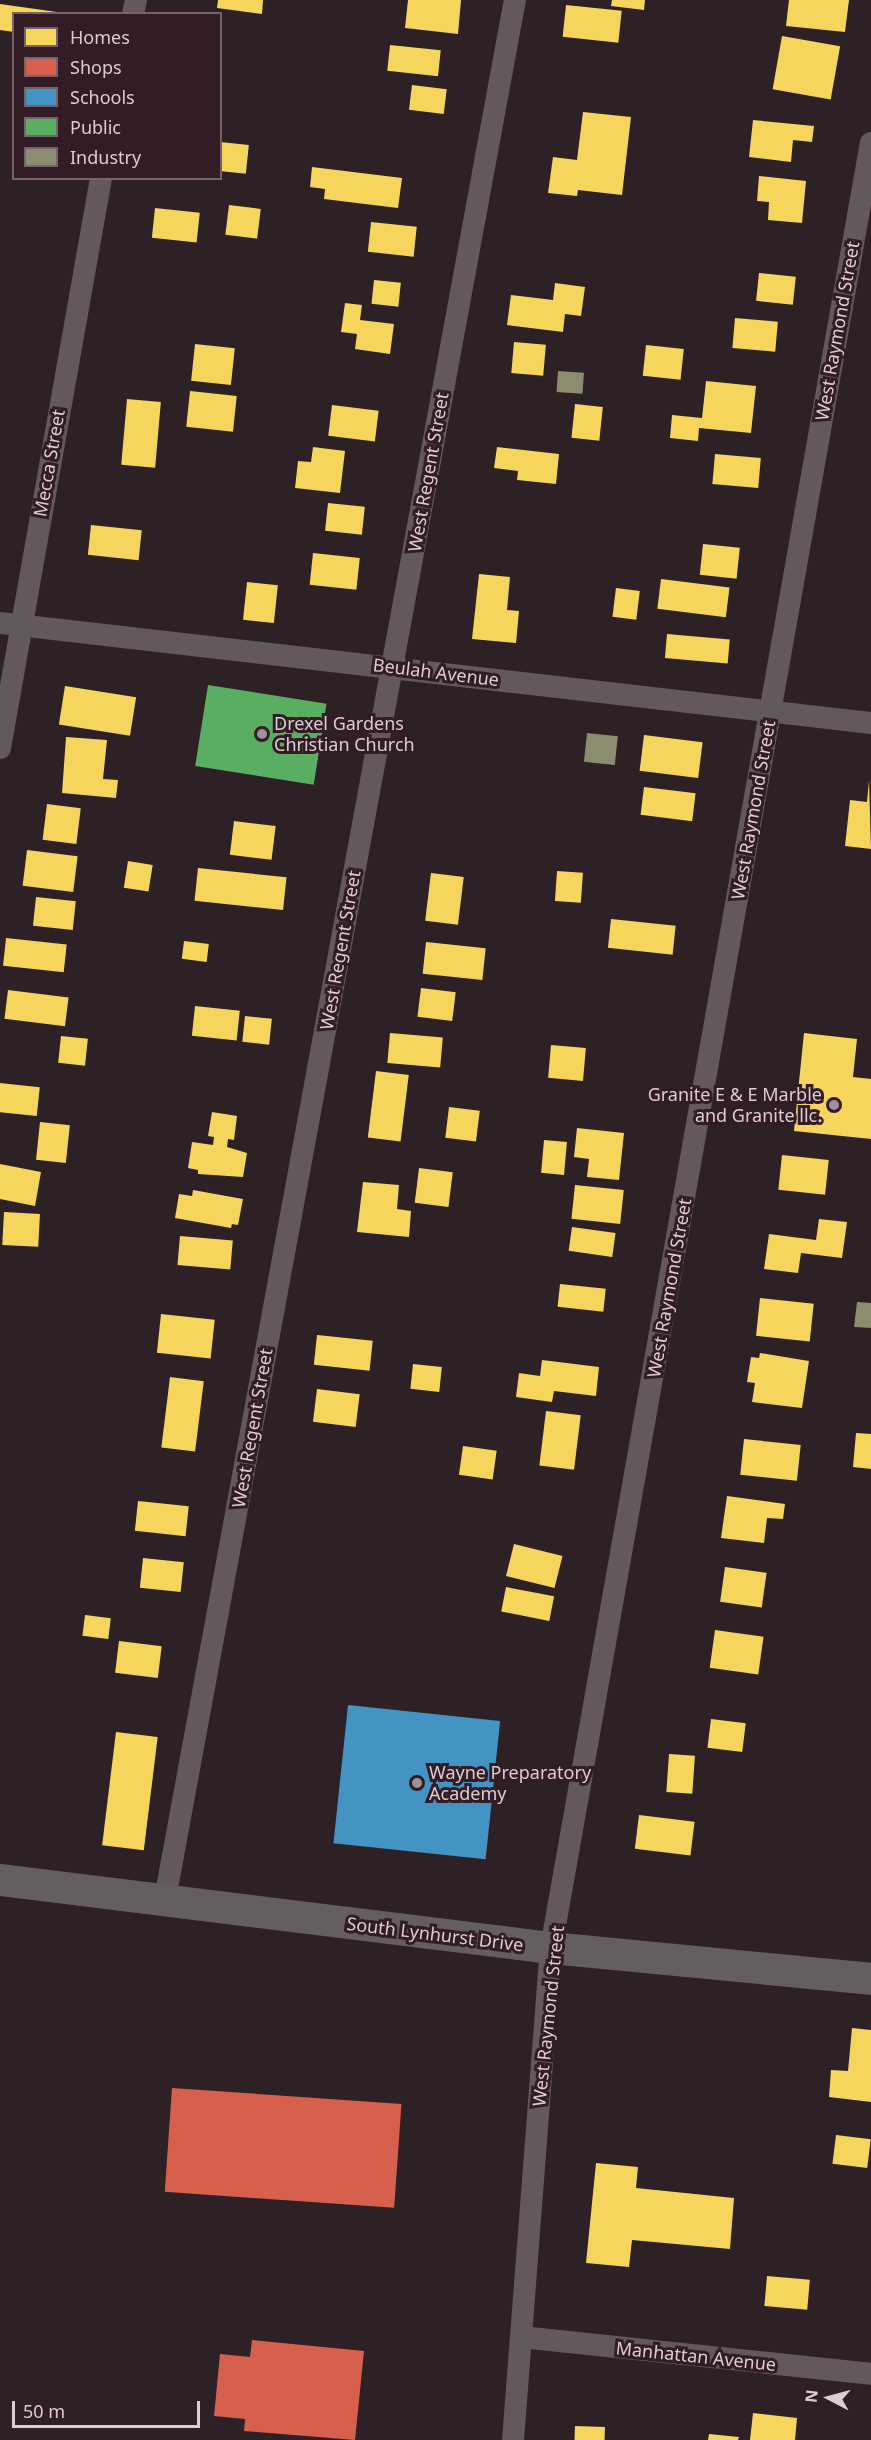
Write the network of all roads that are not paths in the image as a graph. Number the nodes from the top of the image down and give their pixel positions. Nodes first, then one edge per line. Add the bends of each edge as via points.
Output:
1 (515, 0) edge
2 (871, 143) edge
3 (101, 180) edge
4 (11, 624) edge
5 (392, 666) junction
6 (770, 712) junction
7 (871, 723) edge
8 (0, 748) edge
9 (0, 1880) edge
10 (165, 1899) junction
11 (551, 1948) junction
12 (871, 1979) edge
13 (521, 2337) junction
14 (871, 2374) edge
15 (513, 2440) edge

1 - 5 street, West Regent Street
2 - 6 street, West Raymond Street
3 - 4 street, Mecca Street
4 - 5 street, Beulah Avenue
4 - 8 street, Mecca Street
5 - 6 street, Beulah Avenue
5 - 10 street, West Regent Street
6 - 7 street, Beulah Avenue
6 - 11 street, West Raymond Street
9 - 10 main road, South Lynhurst Drive
10 - 11 main road, South Lynhurst Drive
11 - 12 main road, South Lynhurst Drive
11 - 13 street, West Raymond Street
13 - 14 street, Manhattan Avenue
13 - 15 street, West Raymond Street

